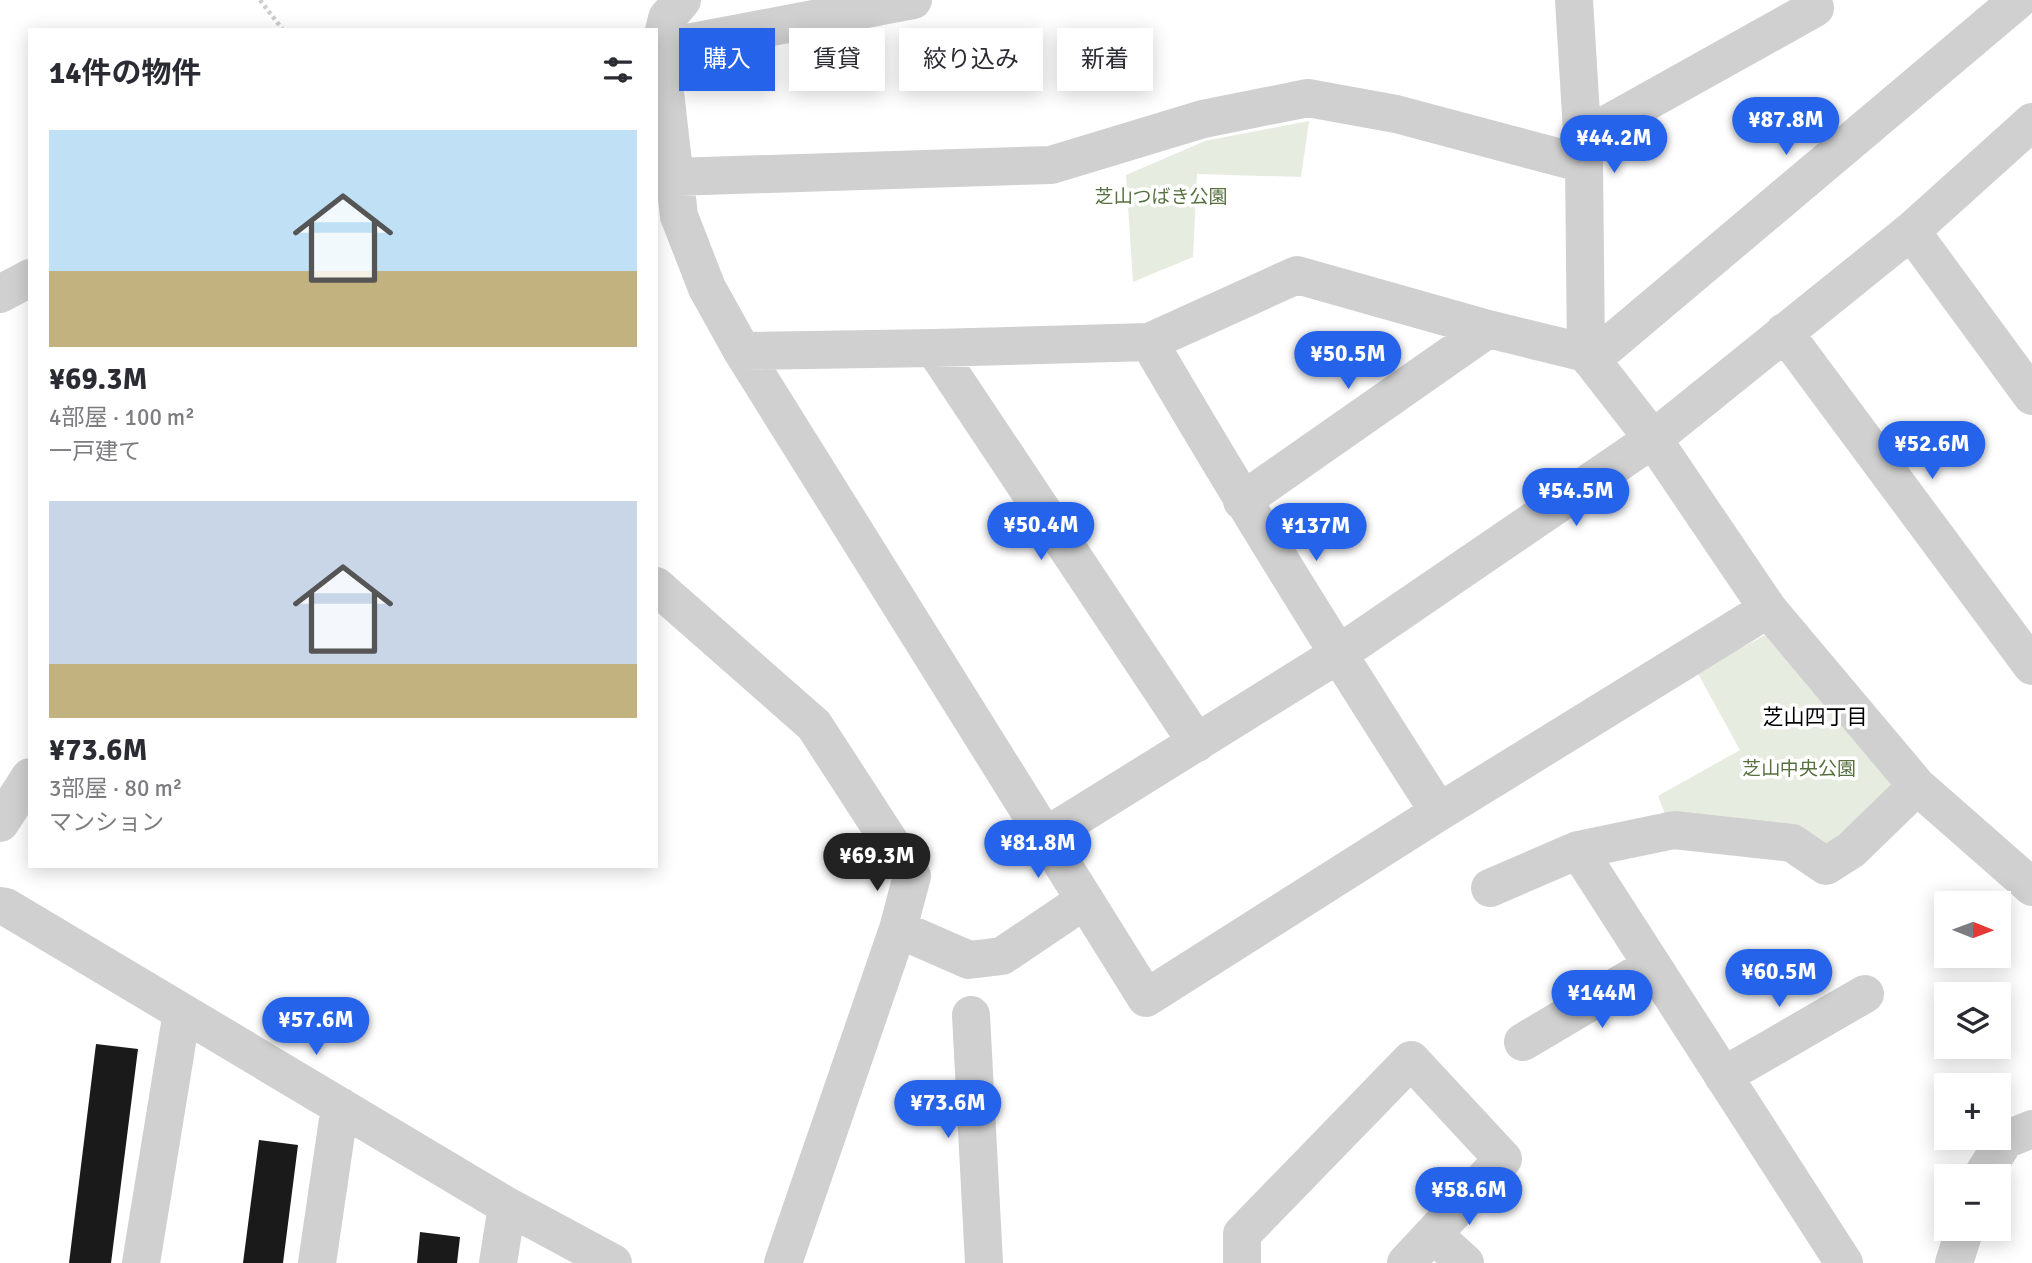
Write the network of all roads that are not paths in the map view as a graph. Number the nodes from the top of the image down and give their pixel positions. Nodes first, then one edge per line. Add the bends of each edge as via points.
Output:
1 (682, 0) edge
2 (914, 0) edge
3 (1574, 0) edge
4 (2018, 0) edge
5 (1815, 8) dead end
6 (658, 48) edge
7 (2032, 122) edge
8 (1583, 151) junction
9 (673, 177) junction
10 (1911, 231) junction
11 (28, 279) edge
12 (0, 294) edge
13 (1488, 329) junction
14 (1784, 332) junction
15 (1149, 342) junction
16 (934, 348) junction
17 (742, 351) junction
18 (1589, 357) junction
19 (2032, 396) edge
20 (1653, 439) junction
21 (1242, 501) junction
22 (658, 588) edge
23 (1768, 609) junction
24 (1337, 655) junction
25 (2032, 666) edge
26 (1197, 743) junction
27 (28, 780) edge
28 (1917, 786) junction
29 (1439, 812) junction
30 (0, 823) edge
31 (1046, 836) junction
32 (1578, 850) junction
33 (2032, 887) edge
34 (1490, 888) dead end
35 (1085, 900) junction
36 (0, 905) edge
37 (898, 929) junction
38 (1651, 966) junction
39 (1865, 994) dead end
40 (181, 1012) junction
41 (971, 1015) dead end
42 (1523, 1042) dead end
43 (1723, 1076) junction
44 (340, 1106) junction
45 (2032, 1129) edge
46 (1990, 1164) edge
47 (507, 1206) junction
48 (1433, 1234) junction
49 (1961, 1241) edge
50 (141, 1263) edge
51 (317, 1263) edge
52 (498, 1263) edge
53 (613, 1263) edge
54 (783, 1263) edge
55 (984, 1263) edge
56 (1242, 1263) edge
57 (1406, 1263) edge
58 (1465, 1263) edge
59 (1844, 1263) edge
60 (1954, 1263) edge

1 - 6 street via 667,18
2 - 6 street
3 - 8 street
4 - 18 street
5 - 8 street
6 - 9 street
7 - 10 street
8 - 9 street via 1308,98 1203,119 1051,165
8 - 18 street
9 - 17 street via 679,216 706,288
10 - 14 street
10 - 19 street
11 - 12 street
13 - 15 street via 1297,275
13 - 18 street
13 - 21 street
14 - 20 street
14 - 25 street
15 - 16 street
15 - 21 street
16 - 17 street
16 - 26 street
17 - 31 street
18 - 20 street
20 - 23 street
20 - 24 street
21 - 24 street
22 - 37 street via 814,725 912,876
23 - 28 street
23 - 29 street
24 - 26 street
24 - 29 street
26 - 31 street
27 - 30 street
28 - 32 street via 1851,850 1826,866 1792,843 1674,830
28 - 33 street
29 - 35 street via 1146,998
31 - 35 street
32 - 34 street
32 - 38 street
35 - 37 street via 1002,956 969,960
36 - 40 street
37 - 54 street
38 - 42 street
38 - 43 street
39 - 43 street
40 - 44 street
40 - 50 street
41 - 55 street
43 - 59 street
44 - 47 street
44 - 51 street
45 - 46 street via 2005,1140
47 - 52 street
47 - 53 street
48 - 56 street via 1503,1158 1411,1060 1242,1234
48 - 57 street
48 - 58 street
49 - 60 street

